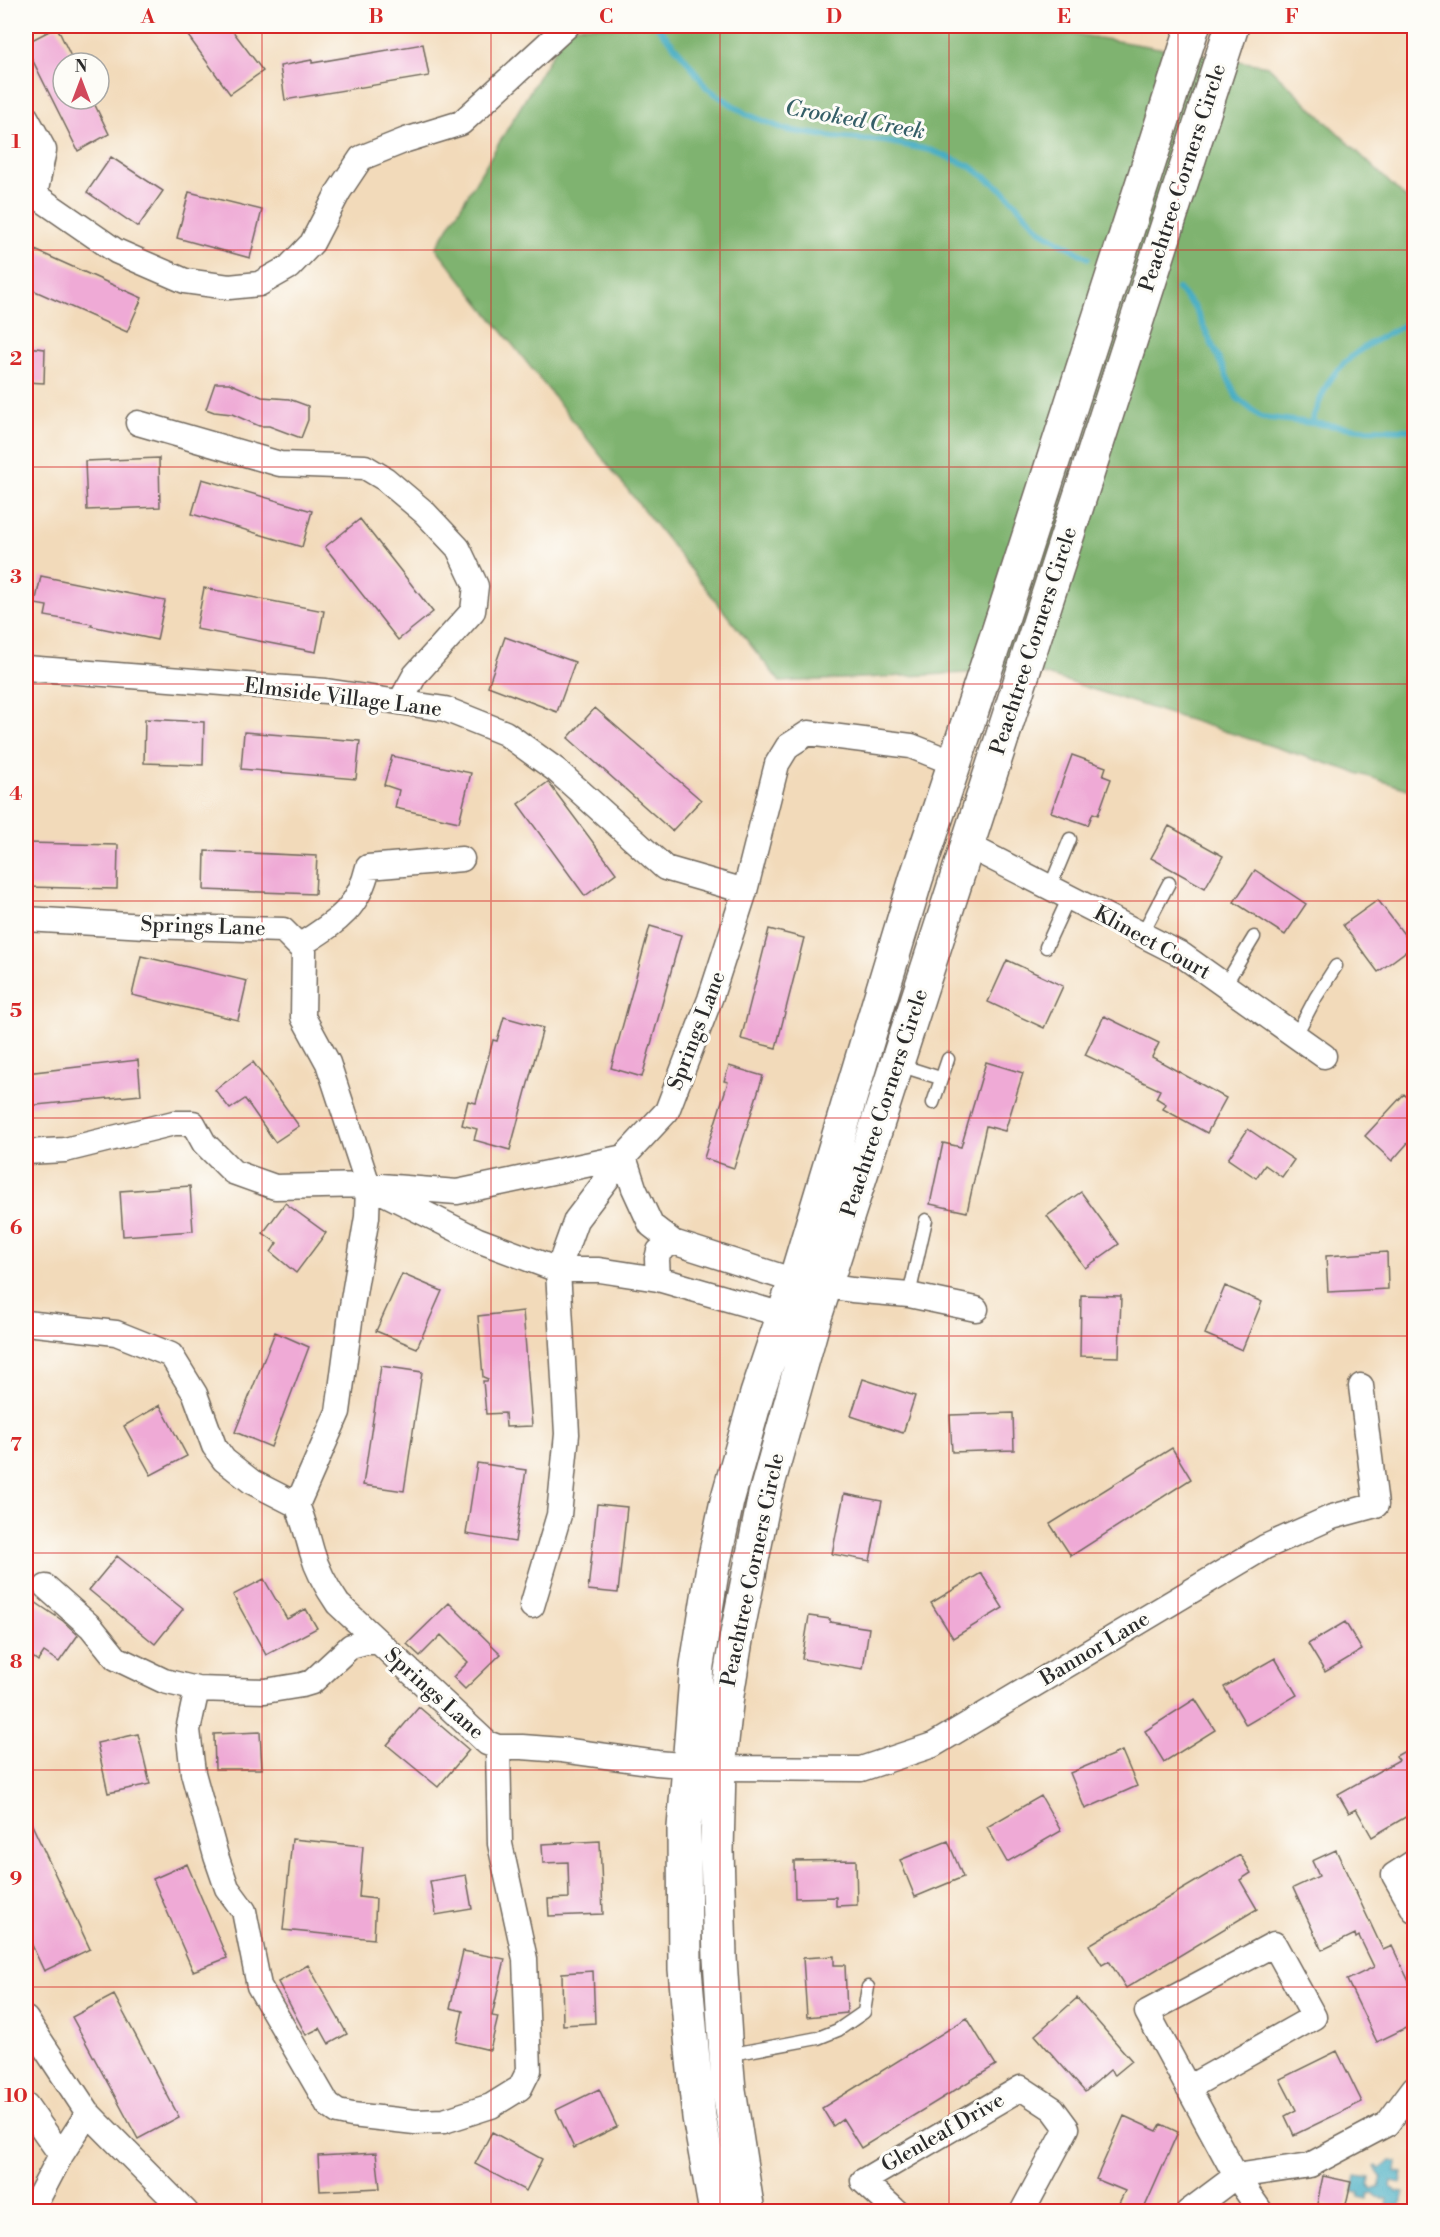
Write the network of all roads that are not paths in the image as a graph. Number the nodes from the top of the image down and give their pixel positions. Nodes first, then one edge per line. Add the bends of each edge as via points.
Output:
1 (567, 26) edge
2 (1193, 26) edge
3 (1232, 26) edge
4 (26, 117) edge
5 (30, 198) edge
6 (138, 423) dead end
7 (26, 668) edge
8 (400, 702) junction
9 (954, 763) junction
10 (1070, 839) dead end
11 (969, 846) junction
12 (462, 859) dead end
13 (1169, 883) dead end
14 (745, 891) junction
15 (1059, 892) junction
16 (26, 919) edge
17 (1142, 934) junction
18 (1254, 937) dead end
19 (299, 946) junction
20 (1046, 947) dead end
21 (1336, 966) dead end
22 (1225, 985) junction
23 (1296, 1035) junction
24 (1324, 1056) dead end
25 (948, 1059) dead end
26 (897, 1065) junction
27 (940, 1078) junction
28 (933, 1103) dead end
29 (26, 1152) edge
30 (624, 1157) junction
31 (368, 1185) junction
32 (926, 1220) dead end
33 (673, 1242) junction
34 (558, 1270) junction
35 (658, 1279) junction
36 (810, 1283) junction
37 (909, 1295) junction
38 (976, 1309) dead end
39 (782, 1315) junction
40 (26, 1323) edge
41 (813, 1323) junction
42 (1362, 1386) dead end
43 (297, 1505) junction
44 (46, 1587) dead end
45 (532, 1606) dead end
46 (377, 1642) junction
47 (197, 1689) junction
48 (498, 1747) junction
49 (704, 1766) junction
50 (1414, 1862) edge
51 (1414, 1910) edge
52 (868, 1987) dead end
53 (26, 2019) edge
54 (726, 2055) junction
55 (1188, 2088) junction
56 (1414, 2088) edge
57 (26, 2105) edge
58 (88, 2113) junction
59 (61, 2155) junction
60 (1236, 2176) junction
61 (31, 2211) edge
62 (186, 2211) edge
63 (716, 2211) edge
64 (748, 2211) edge
65 (897, 2211) edge
66 (1022, 2211) edge
67 (1188, 2211) edge
68 (1261, 2211) edge

1 - 5 street via 460,123 361,158 312,243 289,267 259,284 229,287 185,281 116,251
2 - 9 street, Peachtree Corners Circle
3 - 11 street, Peachtree Corners Circle
4 - 5 street via 44,150
6 - 8 street via 280,464 365,467 424,512 458,548 476,586 473,611 415,675
7 - 8 street, Elmside Village Lane via 326,691
8 - 14 street, Elmside Village Lane via 445,709 505,733 556,770 665,868
9 - 14 street via 911,746 808,733 788,746 777,764
9 - 36 street, Peachtree Corners Circle via 913,890
10 - 15 lane
11 - 15 street, Klinect Court
11 - 26 street, Peachtree Corners Circle
12 - 19 street via 368,867 363,886 348,911
13 - 17 lane
14 - 30 street, Springs Lane via 711,999 666,1111
15 - 17 street, Klinect Court
15 - 20 lane
16 - 19 street, Springs Lane via 283,930
17 - 22 street, Klinect Court via 1182,955
18 - 22 lane
19 - 31 street via 304,951 303,1017 328,1063
21 - 23 lane
22 - 23 street, Klinect Court
23 - 24 street, Klinect Court
25 - 27 lane
26 - 27 lane
26 - 36 street, Peachtree Corners Circle
27 - 28 lane
29 - 31 street via 65,1150 174,1123 193,1123 204,1143 233,1172 275,1187
30 - 31 street via 457,1192
30 - 33 street via 651,1225
30 - 34 street, Springs Lane via 576,1220
31 - 34 street via 478,1240
31 - 43 street via 367,1217 338,1412
32 - 37 lane
33 - 35 street via 659,1251
33 - 36 street
34 - 35 street via 599,1270
34 - 45 street, Springs Lane via 567,1434 558,1515
35 - 39 street
36 - 37 street
36 - 39 street, Peachtree Corners Circle
36 - 41 street, Peachtree Corners Circle
37 - 38 street
39 - 41 street
39 - 49 street, Peachtree Corners Circle via 730,1491 713,1566 697,1665
40 - 43 street via 116,1333 171,1355 195,1394 214,1446 224,1460 252,1482
41 - 49 street, Peachtree Corners Circle via 765,1495 734,1655
42 - 49 street, Bannor Lane via 1376,1505 1332,1517 1265,1546 933,1745 861,1769
43 - 46 street, Springs Lane via 326,1585 338,1604
44 - 47 street via 91,1627 116,1658 164,1681
46 - 47 street via 351,1646 312,1682 302,1685 265,1691
46 - 48 street, Springs Lane via 487,1743
47 - 48 street via 188,1730 193,1773 227,1888 244,1911 259,1986 328,2105 352,2115 444,2121 491,2106 520,2088 529,2070 525,1959 500,1844
48 - 49 street, Springs Lane
49 - 54 street, Peachtree Corners Circle via 718,1898
49 - 63 street, Peachtree Corners Circle via 684,1828 686,1969 699,2117
50 - 51 street via 1394,1875
52 - 54 lane via 864,2012 838,2030 818,2038
53 - 58 street
54 - 64 street, Peachtree Corners Circle
55 - 55 street via 1147,2012 1274,1944 1314,2017
55 - 60 street
56 - 60 street via 1387,2124 1310,2165
57 - 59 street
58 - 59 street
58 - 62 street
59 - 61 street
60 - 67 street
60 - 68 street
65 - 66 street, Glenleaf Drive via 863,2181 1021,2088 1053,2109 1067,2128

